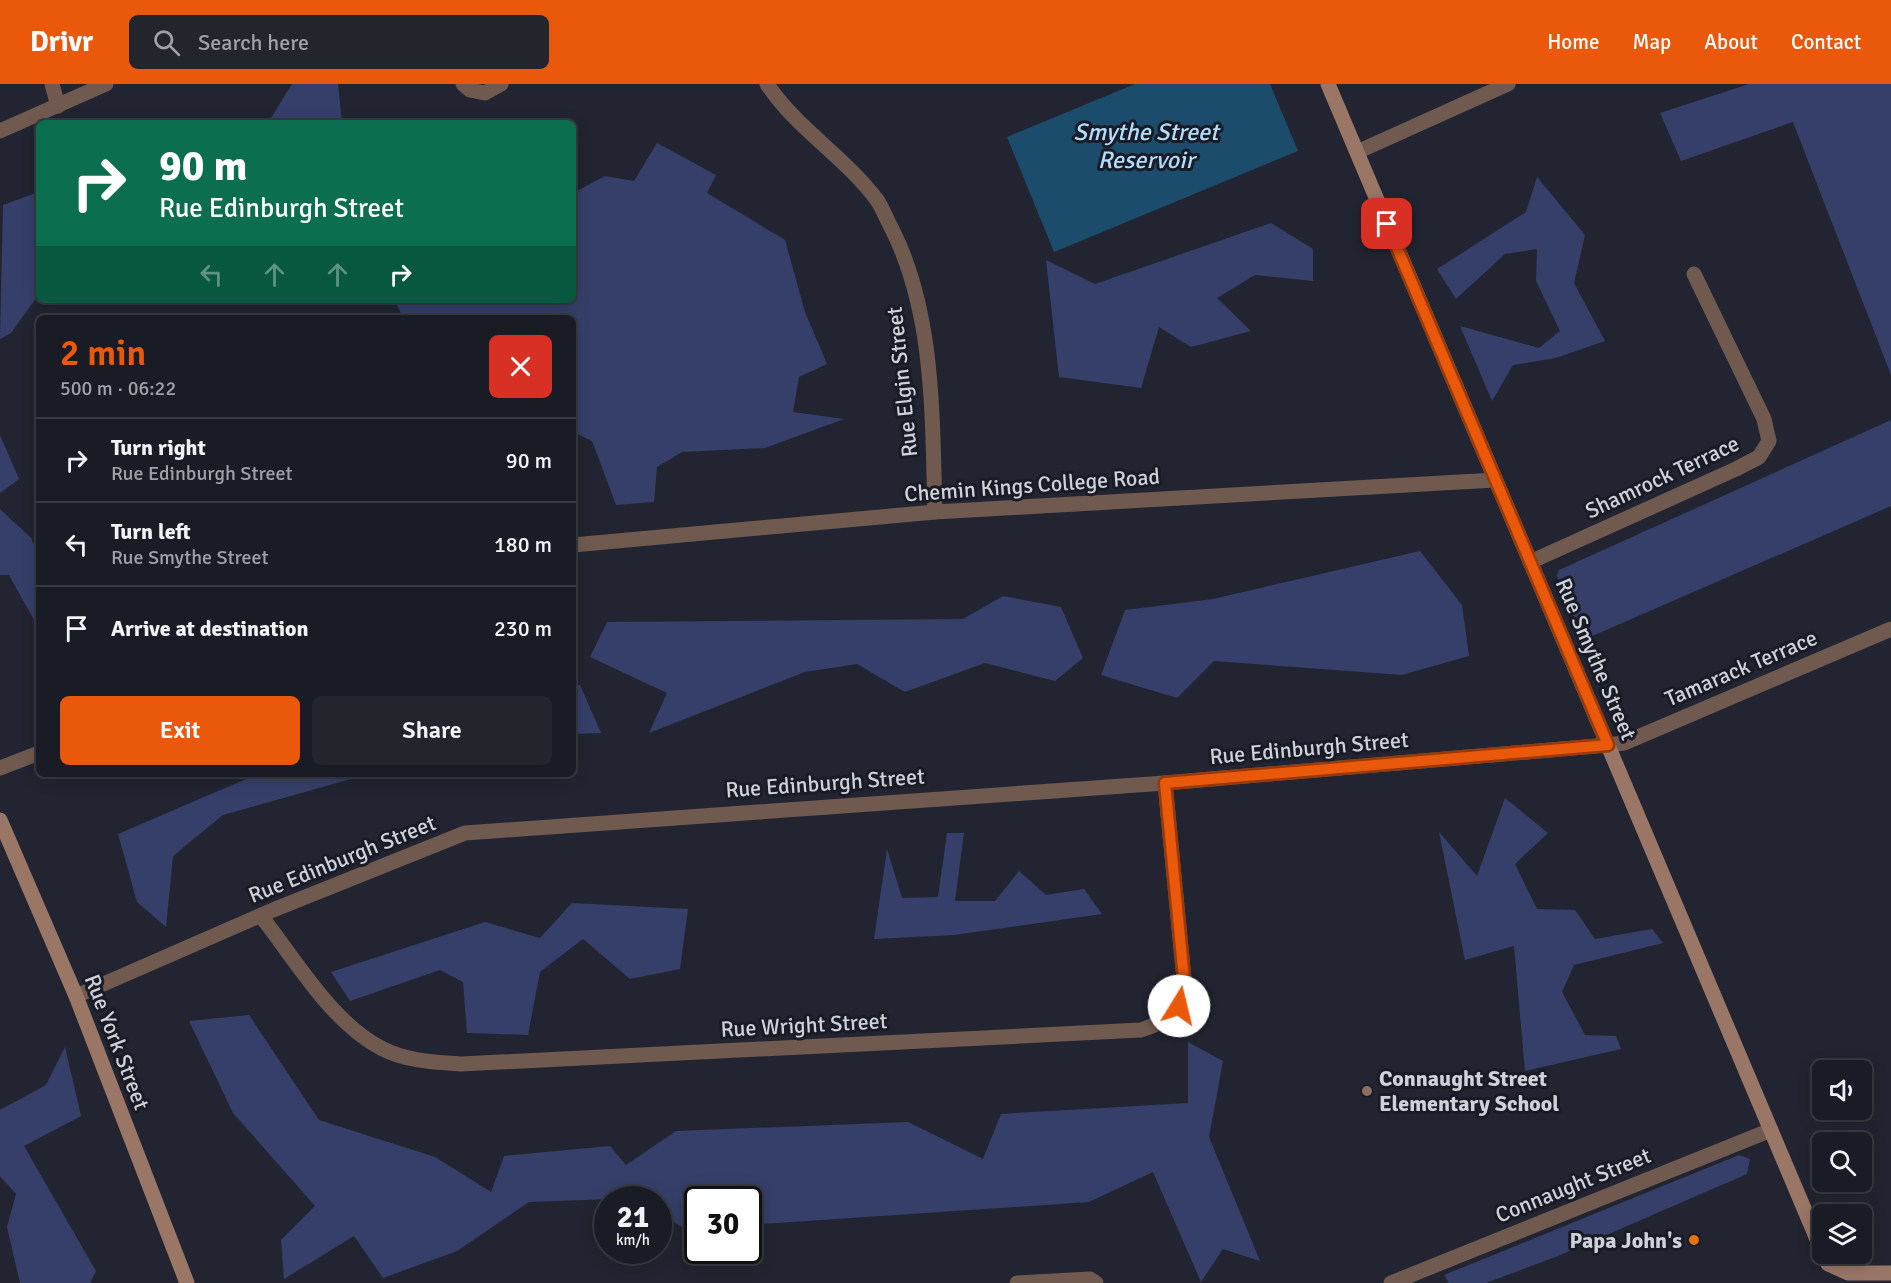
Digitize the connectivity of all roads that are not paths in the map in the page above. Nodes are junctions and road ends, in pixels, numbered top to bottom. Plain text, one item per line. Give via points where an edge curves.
1 (51, 84) edge
2 (106, 84) edge
3 (463, 84) edge
4 (501, 84) edge
5 (767, 84) edge
6 (1328, 84) edge
7 (1508, 84) edge
8 (58, 106) junction
9 (0, 130) edge
10 (1357, 152) junction
11 (1694, 274) dead end
12 (1496, 480) junction
13 (934, 512) junction
14 (576, 545) edge
15 (1530, 562) junction
16 (1891, 629) edge
17 (1608, 745) junction
18 (36, 754) edge
19 (0, 768) edge
20 (1165, 783) junction
21 (0, 820) edge
22 (261, 916) junction
23 (76, 996) junction
24 (1771, 1130) junction
25 (1812, 1226) edge
26 (1828, 1264) edge
27 (1836, 1264) edge
28 (1891, 1273) edge
29 (187, 1283) edge
30 (1017, 1283) edge
31 (1096, 1283) edge
32 (1391, 1283) edge
33 (1836, 1283) edge

1 - 8 street
2 - 8 street
3 - 4 street via 485,93
5 - 13 street, Rue Elgin Street via 778,101 878,201 900,246 915,291 926,346
6 - 10 main road, Rue Smythe Street
7 - 10 street
8 - 9 street
10 - 12 main road, Rue Smythe Street
11 - 15 street, Shamrock Terrace via 1764,419 1769,441 1759,457 1736,470
12 - 13 street, Chemin Kings College Road
12 - 15 main road, Rue Smythe Street
13 - 14 street, Chemin Kings College Road
15 - 17 main road, Rue Smythe Street
16 - 17 street, Tamarack Terrace via 1624,743
17 - 20 street, Rue Edinburgh Street
17 - 24 main road, Rue Smythe Street
18 - 19 street
20 - 22 street, Rue Edinburgh Street via 465,833
20 - 22 street, Rue Wright Street via 1184,979 1179,1006 1164,1022 1141,1030 461,1064 417,1061 382,1049 356,1033 335,1012
21 - 23 main road, Rue York Street
22 - 23 street, Rue Edinburgh Street
23 - 29 main road, Rue York Street
24 - 25 main road, Rue Smythe Street
24 - 32 street, Connaught Street
26 - 33 main road, Rue Smythe Street
27 - 28 main road via 1848,1273
30 - 31 street

